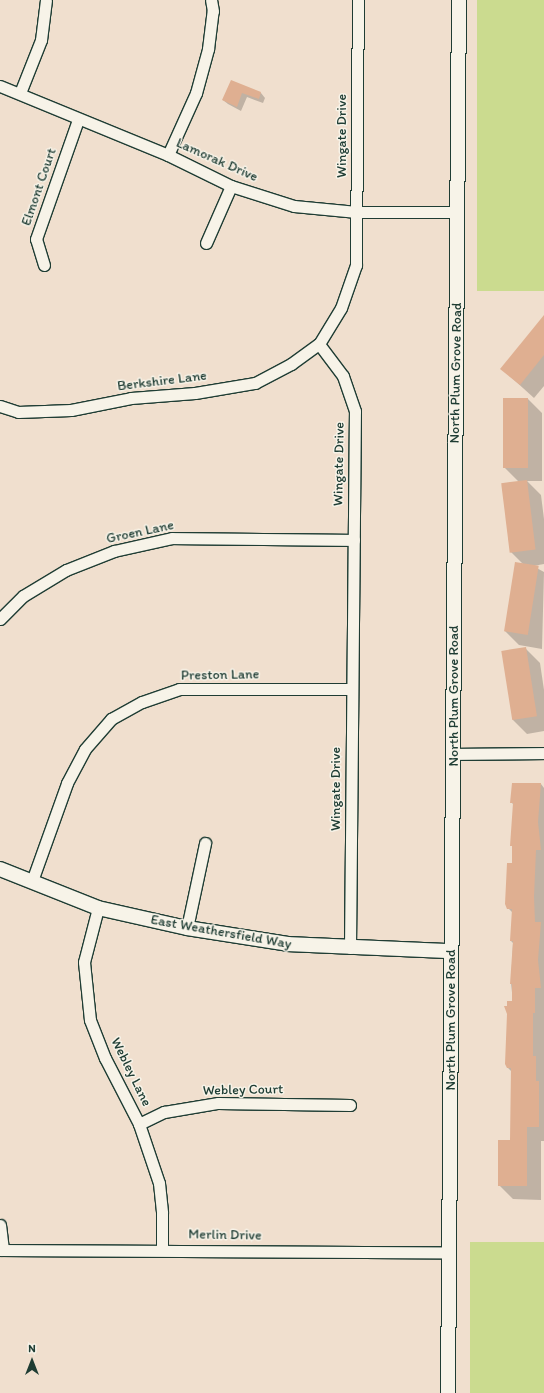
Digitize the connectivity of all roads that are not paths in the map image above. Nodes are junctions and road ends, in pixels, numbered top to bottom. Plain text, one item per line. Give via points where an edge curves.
1 (46, 0) edge
2 (211, 0) edge
3 (358, 0) edge
4 (460, 0) edge
5 (0, 86) edge
6 (20, 93) junction
7 (78, 120) junction
8 (168, 154) junction
9 (231, 186) junction
10 (357, 212) junction
11 (458, 212) junction
12 (206, 243) dead end
13 (44, 265) dead end
14 (319, 344) junction
15 (0, 406) edge
16 (354, 540) junction
17 (0, 619) edge
18 (351, 688) junction
19 (544, 753) edge
20 (453, 754) junction
21 (205, 843) dead end
22 (0, 869) edge
23 (32, 881) junction
24 (98, 908) junction
25 (187, 928) junction
26 (350, 948) junction
27 (451, 951) junction
28 (350, 1105) dead end
29 (139, 1124) junction
30 (0, 1225) edge
31 (162, 1249) junction
32 (1, 1250) edge
33 (449, 1252) junction
34 (448, 1393) edge

1 - 6 street via 42,40
2 - 8 street via 213,11 206,56 196,93
3 - 10 street, Wingate Drive
4 - 11 street, North Plum Grove Road
5 - 6 street, Lamorak Drive
6 - 7 street, Lamorak Drive
7 - 8 street, Lamorak Drive
7 - 13 street, Elmont Court via 36,239
8 - 9 street, Lamorak Drive
9 - 10 street, Lamorak Drive via 294,206
9 - 12 street
10 - 11 street, Lamorak Drive
10 - 14 street, Wingate Drive via 356,265 341,308
11 - 20 street, North Plum Grove Road
14 - 15 street, Berkshire Lane via 291,364 255,383 195,393 131,398 71,410 18,412
14 - 16 street, Wingate Drive via 343,376 355,411
16 - 17 street, Groen Lane via 172,538 114,551 66,570 23,596
16 - 18 street, Wingate Drive
18 - 23 street, Preston Lane via 180,689 142,702 111,719 85,749 67,782
18 - 26 street, Wingate Drive
19 - 20 street
20 - 27 street, North Plum Grove Road
21 - 25 street
22 - 23 street, East Weathersfield Way
23 - 24 street, East Weathersfield Way
24 - 25 street, East Weathersfield Way
24 - 29 street, Webley Lane via 84,962 90,1020 105,1058
25 - 26 street, East Weathersfield Way via 288,944
26 - 27 street, East Weathersfield Way
27 - 33 street, North Plum Grove Road
28 - 29 street, Webley Court via 218,1103 164,1112
29 - 31 street, Webley Lane via 158,1183 162,1213
30 - 32 street
31 - 32 street, Merlin Drive
31 - 33 street, Merlin Drive
33 - 34 street, North Plum Grove Road

